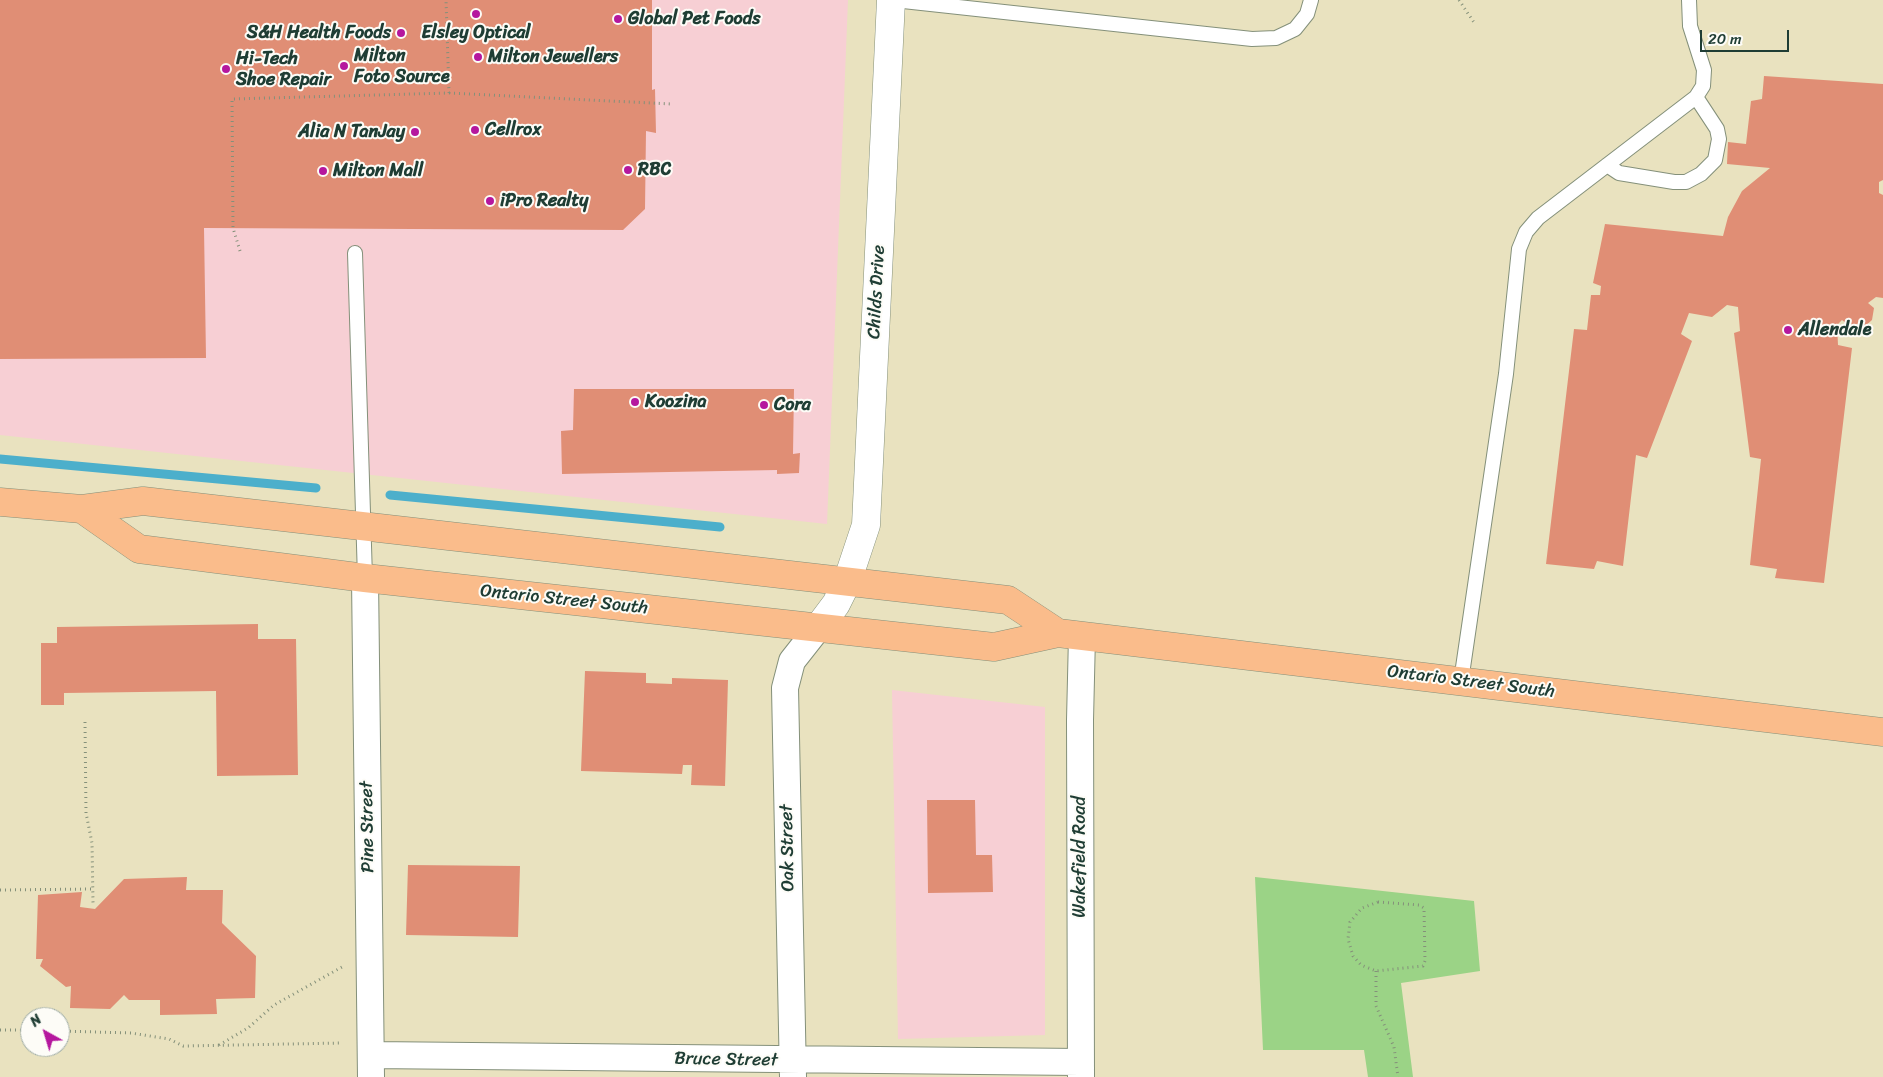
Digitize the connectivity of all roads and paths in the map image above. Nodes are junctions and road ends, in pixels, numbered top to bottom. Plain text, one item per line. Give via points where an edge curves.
1 (446, 0) edge
2 (892, 0) edge
3 (1311, 0) edge
4 (1459, 0) edge
5 (1689, 0) edge
6 (1475, 24) dead end
7 (449, 93) junction
8 (1696, 97) junction
9 (672, 104) dead end
10 (1607, 165) junction
11 (240, 251) dead end
12 (355, 253) dead end
13 (0, 502) edge
14 (82, 509) junction
15 (364, 526) junction
16 (365, 578) junction
17 (847, 582) junction
18 (818, 628) junction
19 (1070, 634) junction
20 (1461, 681) junction
21 (85, 722) dead end
22 (1883, 732) edge
23 (92, 889) junction
24 (0, 890) edge
25 (92, 903) dead end
26 (370, 957) junction
27 (1376, 971) junction
28 (0, 1030) edge
29 (20, 1030) edge
30 (70, 1031) edge
31 (218, 1045) junction
32 (371, 1058) edge
33 (793, 1069) edge
34 (1080, 1069) edge
35 (1398, 1077) edge

1 - 7 path
2 - 3 lane via 1252,39 1276,38 1294,29 1307,14
2 - 17 street, Childs Drive via 866,525
4 - 6 path
5 - 8 lane via 1690,26 1704,70 1703,86
7 - 9 path
7 - 11 path via 232,99 233,228
8 - 10 lane
8 - 10 lane via 1717,129 1719,139 1715,160 1701,174 1686,182 1674,182 1619,173
10 - 20 lane via 1538,218 1526,232 1519,249 1506,374
12 - 15 lane
13 - 14 main road, Ontario Street South
14 - 15 main road, Ontario Street South via 143,500
14 - 16 main road, Ontario Street South via 139,549
15 - 16 lane
15 - 17 main road, Ontario Street South
16 - 18 main road, Ontario Street South
16 - 26 street, Pine Street
17 - 18 street, Childs Drive
17 - 19 main road, Ontario Street South via 1008,600
18 - 19 main road, Ontario Street South via 994,647
18 - 33 street, Oak Street via 792,661 785,688
19 - 20 main road, Ontario Street South
19 - 34 street, Wakefield Road via 1080,720
20 - 22 main road, Ontario Street South
21 - 23 path via 86,813 92,843
23 - 24 path
23 - 25 path
26 - 31 path via 338,968
26 - 32 street, Pine Street
27 - 27 path via 1423,966 1426,961 1422,906 1378,902 1362,908 1354,917 1347,933 1350,951 1361,965
27 - 35 path via 1376,1006 1394,1047
28 - 29 path
30 - 31 path via 131,1033 168,1038 183,1046
31 - 32 path
32 - 33 street, Bruce Street
33 - 34 street, Bruce Street

